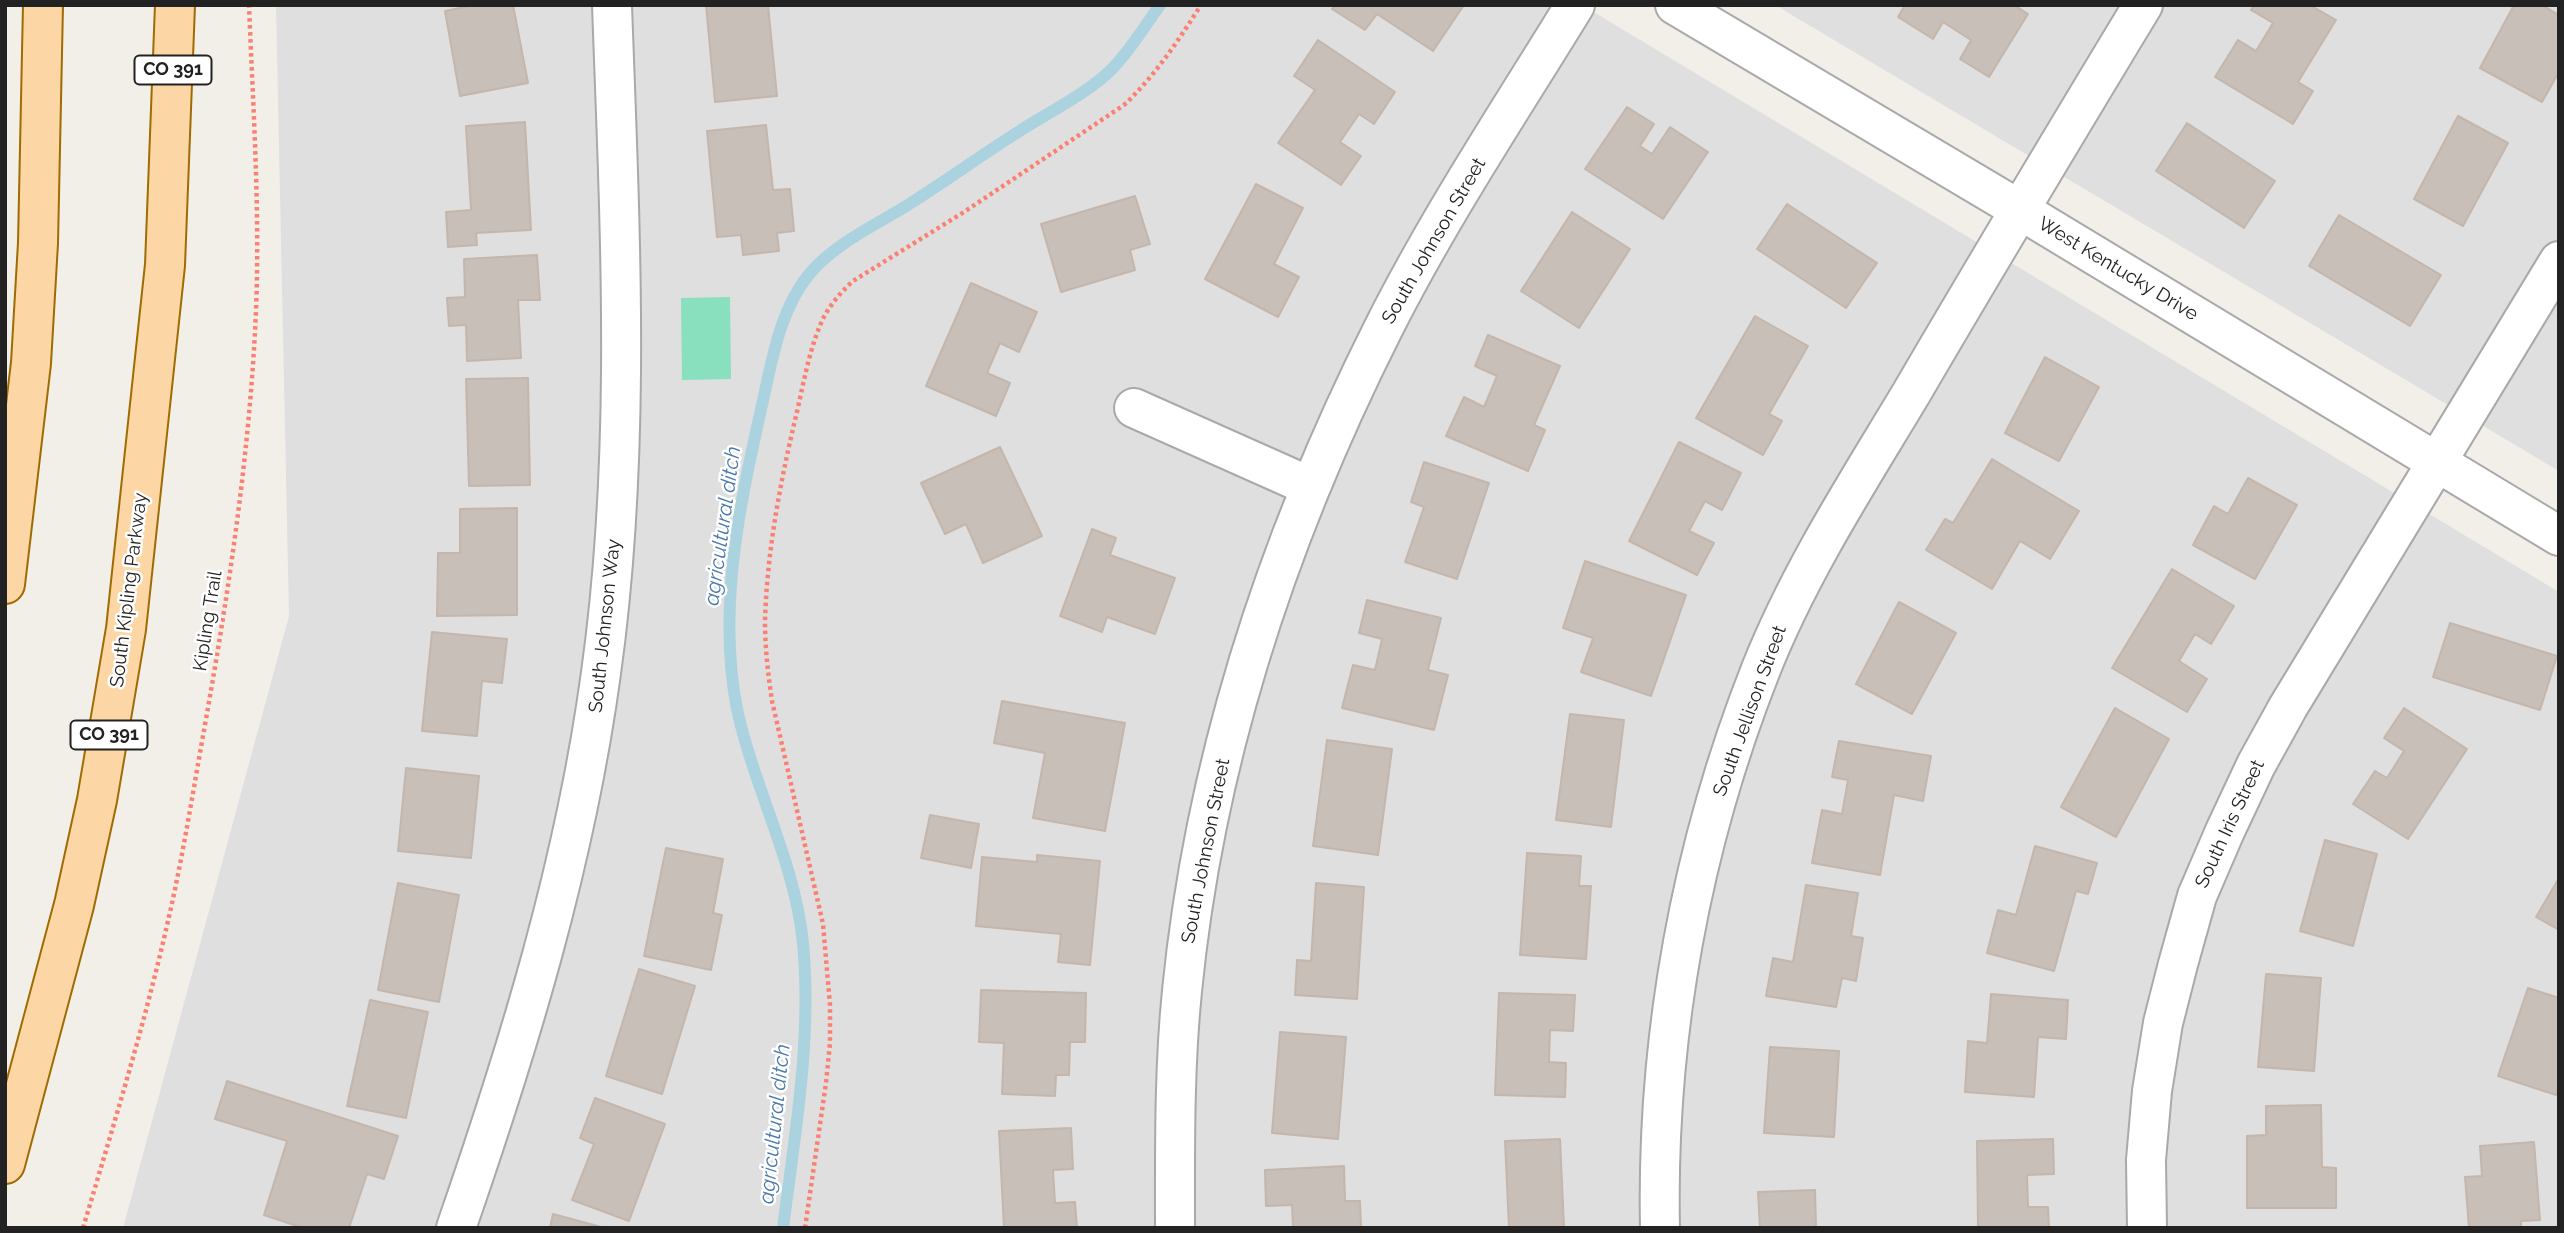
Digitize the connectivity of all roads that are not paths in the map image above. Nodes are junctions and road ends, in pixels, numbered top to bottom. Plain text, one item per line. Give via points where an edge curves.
1 (25, 5) edge
2 (43, 5) edge
3 (156, 5) edge
4 (175, 5) edge
5 (612, 5) edge
6 (1575, 5) edge
7 (1675, 5) edge
8 (2143, 5) edge
9 (42, 106) junction
10 (171, 134) junction
11 (2020, 210) junction
12 (2559, 261) edge
13 (1134, 408) dead end
14 (2437, 463) junction
15 (1309, 486) junction
16 (2559, 536) edge
17 (5, 584) edge
18 (5, 1164) edge
19 (456, 1228) edge
20 (1175, 1228) edge
21 (1660, 1228) edge
22 (2147, 1228) edge

1 - 9 main road
2 - 9 main road
3 - 10 main road
4 - 10 main road, South Kipling Parkway / CO 391
5 - 19 street, South Johnson Way via 623,346 618,503 601,671 575,821 551,922 504,1089
6 - 15 street, South Johnson Street via 1409,279
7 - 11 street, West Kentucky Drive
8 - 11 street, South Jellison Street
9 - 17 main road via 31,363
10 - 18 main road, South Kipling Parkway / CO 391 via 164,265 115,703 74,905
11 - 14 street, West Kentucky Drive
11 - 21 street, South Jellison Street via 1825,537 1762,667 1741,724 1703,844 1677,975 1663,1111
12 - 14 street, South Iris Street
13 - 15 street
14 - 16 street, West Kentucky Drive
14 - 22 street, South Iris Street via 2295,695 2197,896 2163,1023 2152,1091
15 - 20 street, South Johnson Street via 1242,684 1192,911 1180,1025

